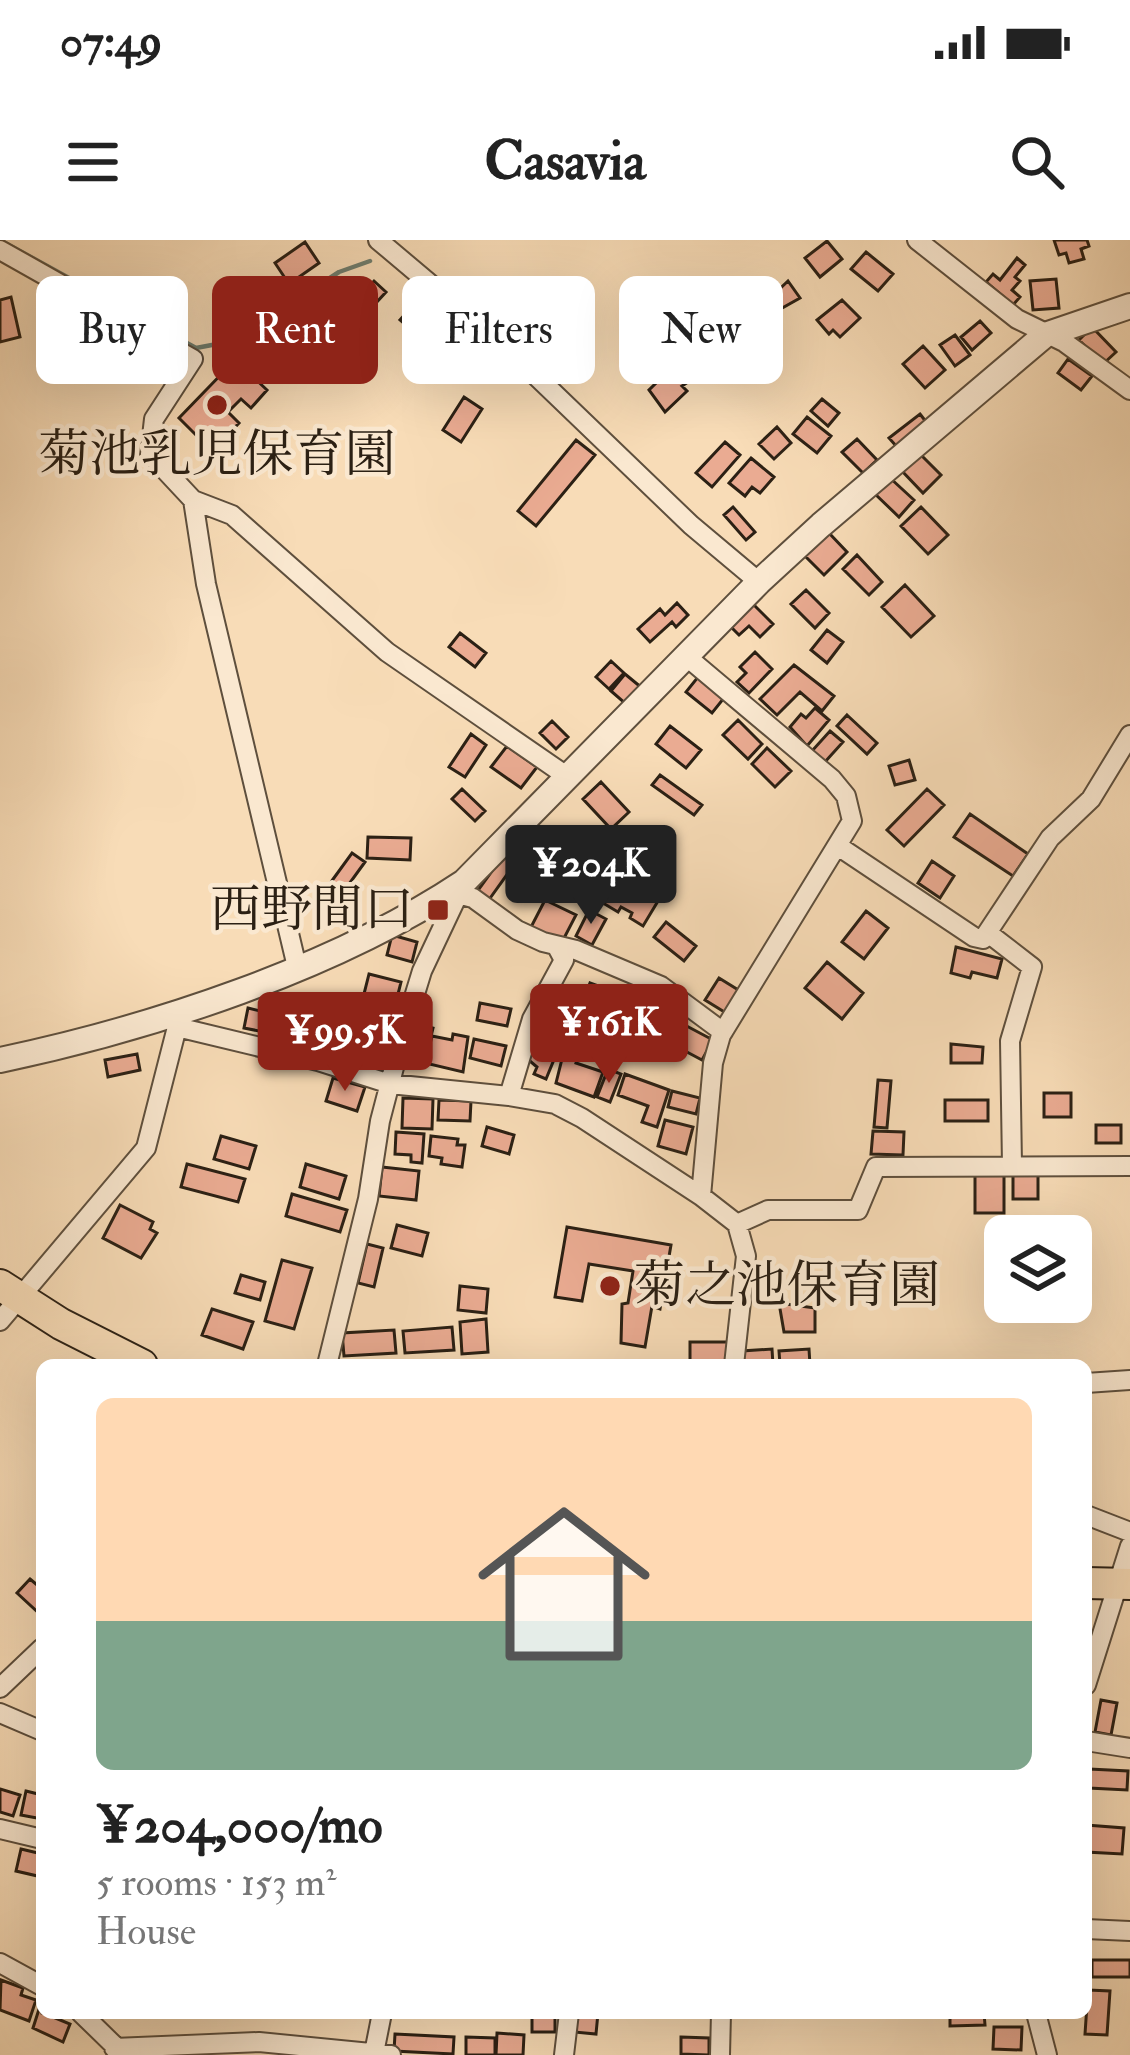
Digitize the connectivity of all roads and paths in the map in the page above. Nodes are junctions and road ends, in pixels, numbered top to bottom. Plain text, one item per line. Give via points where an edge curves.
1 (378, 240) edge
2 (917, 240) edge
3 (0, 250) edge
4 (1130, 306) edge
5 (1045, 335) junction
6 (1130, 391) edge
7 (193, 500) junction
8 (759, 581) junction
9 (687, 657) junction
10 (1130, 735) edge
11 (568, 777) junction
12 (838, 846) junction
13 (461, 888) junction
14 (988, 933) junction
15 (557, 947) junction
16 (297, 967) junction
17 (174, 1022) junction
18 (723, 1032) junction
19 (0, 1060) edge
20 (390, 1084) junction
21 (509, 1096) junction
22 (1012, 1166) junction
23 (1130, 1166) edge
24 (701, 1196) junction
25 (737, 1224) junction
26 (6, 1302) edge
27 (129, 1359) edge
28 (328, 1359) edge
29 (735, 1359) edge
30 (1130, 1380) edge
31 (1092, 1383) edge
32 (1092, 1517) edge
33 (1130, 1532) edge
34 (1130, 1546) edge
35 (1092, 1583) edge
36 (1124, 1584) edge
37 (36, 1654) edge
38 (1092, 1669) edge
39 (0, 1688) edge
40 (0, 1713) edge
41 (36, 1728) edge
42 (1092, 1742) edge
43 (1130, 1748) edge
44 (0, 1829) edge
45 (36, 1838) edge
46 (1092, 1929) edge
47 (1130, 1931) edge
48 (0, 1964) edge
49 (36, 1983) edge
50 (86, 2019) edge
51 (382, 2019) edge
52 (568, 2019) edge
53 (721, 2019) edge
54 (1038, 2019) edge
55 (116, 2053) edge
56 (382, 2054) edge
57 (564, 2055) edge
58 (720, 2055) edge
59 (1047, 2055) edge

1 - 8 street
2 - 5 street
3 - 7 street via 193,359 154,419 149,443
4 - 5 street
5 - 6 street
5 - 8 street
7 - 11 street via 232,515 387,652
7 - 16 street
8 - 9 street
9 - 11 street
9 - 12 street via 832,778 852,820
10 - 14 street
11 - 13 street
12 - 14 street via 974,937
12 - 18 street
13 - 15 street via 517,930
13 - 16 street
13 - 20 street via 422,970
14 - 22 street via 1032,967 1010,1041
15 - 18 street via 661,986
15 - 21 street via 564,960 532,1019
16 - 17 street
17 - 19 street
17 - 20 street
17 - 26 street via 146,1148
18 - 24 street
20 - 21 street
20 - 28 street
21 - 24 street via 555,1104
22 - 23 street
22 - 25 street via 876,1167 858,1210 767,1210
24 - 25 street
25 - 29 street via 746,1256
26 - 27 main road
30 - 31 street
32 - 33 street
34 - 36 street
35 - 36 main road
36 - 38 street
37 - 39 street
40 - 41 street
42 - 43 street
44 - 45 street
46 - 47 street
48 - 49 street
50 - 55 street
51 - 56 street
52 - 57 street
53 - 58 street
54 - 59 street
55 - 56 street via 259,2042

